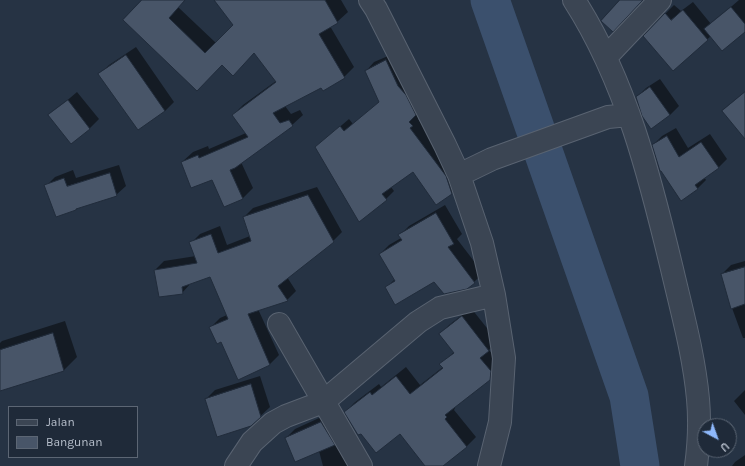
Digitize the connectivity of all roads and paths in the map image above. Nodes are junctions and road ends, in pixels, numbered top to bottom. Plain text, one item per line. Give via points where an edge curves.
1 (370, 0) edge
2 (574, 0) edge
3 (660, 0) edge
4 (606, 58) junction
5 (629, 115) junction
6 (458, 175) junction
7 (494, 295) junction
8 (279, 324) dead end
9 (323, 402) junction
10 (236, 466) edge
11 (361, 466) edge
12 (489, 466) edge
13 (696, 466) edge

1 - 6 street
2 - 4 street
3 - 4 street
4 - 5 street
5 - 6 street via 608,117 492,159
5 - 13 street via 657,207 693,360 698,401 699,443
6 - 7 street via 482,243
7 - 9 street via 440,308 418,322
7 - 12 street via 504,358 500,422
8 - 9 street
9 - 10 street via 273,423 252,442
9 - 11 street

